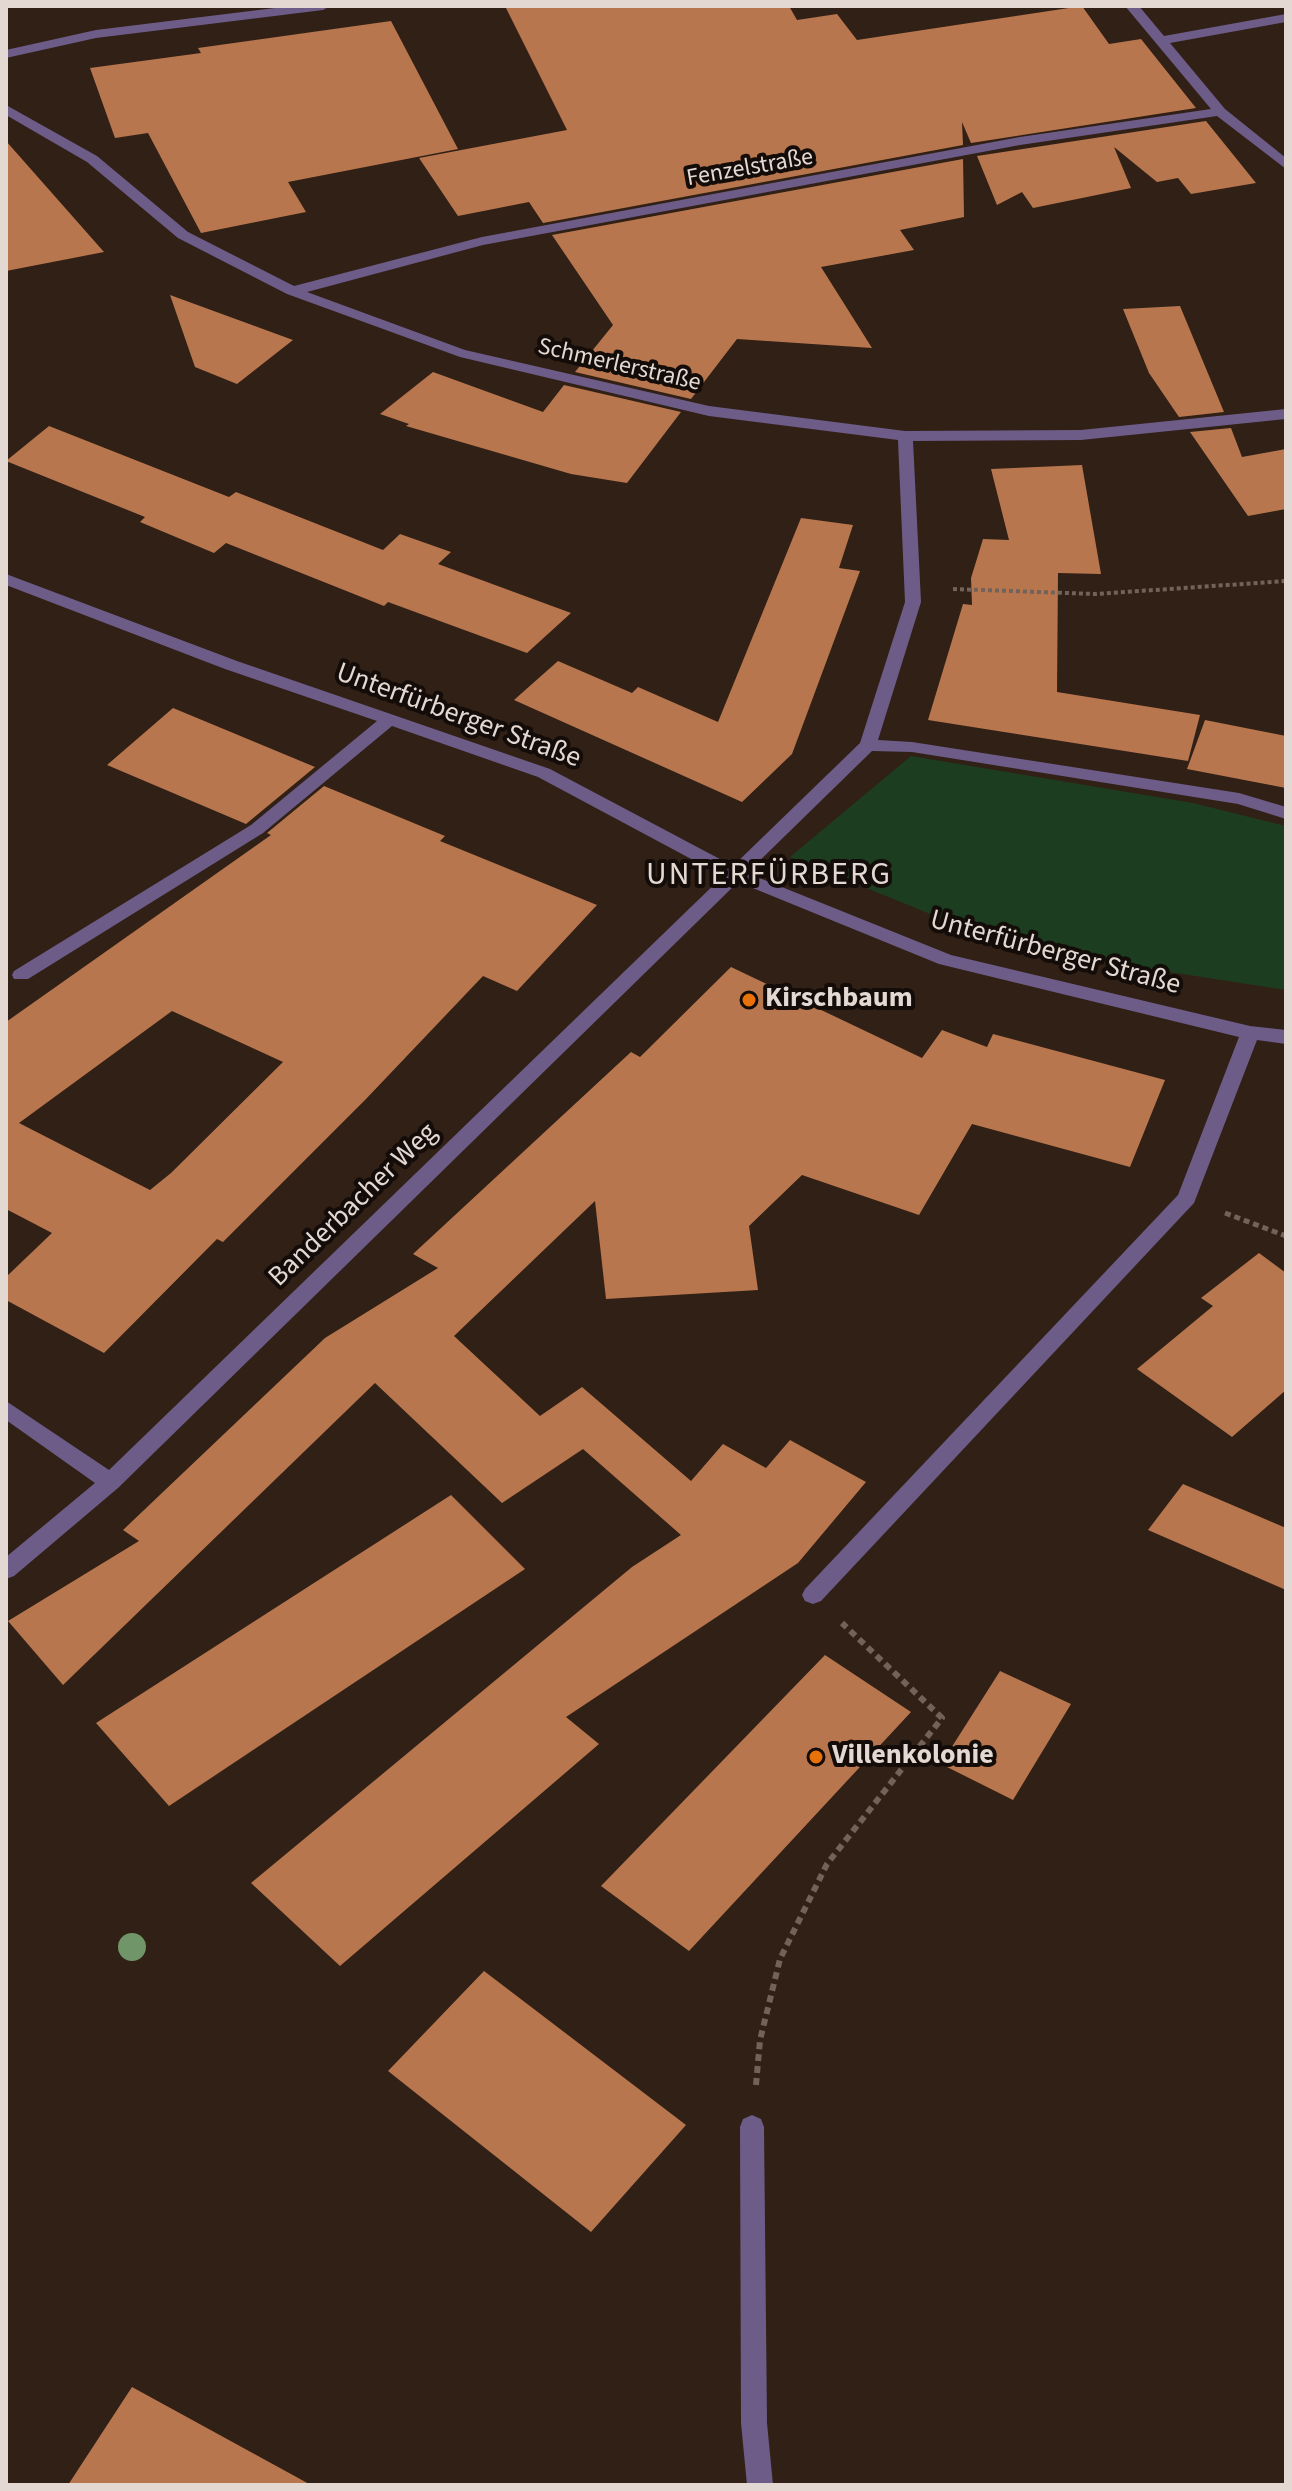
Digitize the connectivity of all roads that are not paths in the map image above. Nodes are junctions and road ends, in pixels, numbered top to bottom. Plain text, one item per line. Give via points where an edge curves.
1 (323, 6) edge
2 (1132, 6) edge
3 (1286, 18) edge
4 (1163, 40) junction
5 (6, 54) edge
6 (6, 109) edge
7 (1220, 112) junction
8 (1286, 165) edge
9 (292, 291) junction
10 (1286, 414) edge
11 (905, 436) junction
12 (6, 579) edge
13 (389, 720) junction
14 (868, 745) junction
15 (1286, 813) edge
16 (734, 874) junction
17 (21, 975) dead end
18 (1250, 1033) junction
19 (1286, 1037) edge
20 (6, 1409) edge
21 (110, 1482) junction
22 (6, 1570) edge
23 (813, 1595) road end
24 (752, 2127) road end
25 (760, 2485) edge

1 - 5 street via 96,34
2 - 4 street
3 - 4 street
4 - 7 street
6 - 9 street, Schmerlerstraße via 92,159 183,235
7 - 8 street
7 - 9 street, Fenzelstraße via 1020,141 482,241
9 - 11 street, Schmerlerstraße via 460,353 709,411
10 - 11 street, Schmerlerstraße via 1081,435
11 - 14 street via 913,602
12 - 13 street, Unterfürberger Straße
13 - 16 street, Unterfürberger Straße via 544,773
13 - 17 street via 257,829
14 - 15 street via 912,747 1239,799
14 - 16 street, Banderbacher Weg
16 - 18 street, Unterfürberger Straße via 946,960
16 - 21 street, Banderbacher Weg
18 - 19 street, Unterfürberger Straße
18 - 23 street via 1187,1198
20 - 21 street
21 - 22 street, Banderbacher Weg
24 - 25 street via 754,2423

